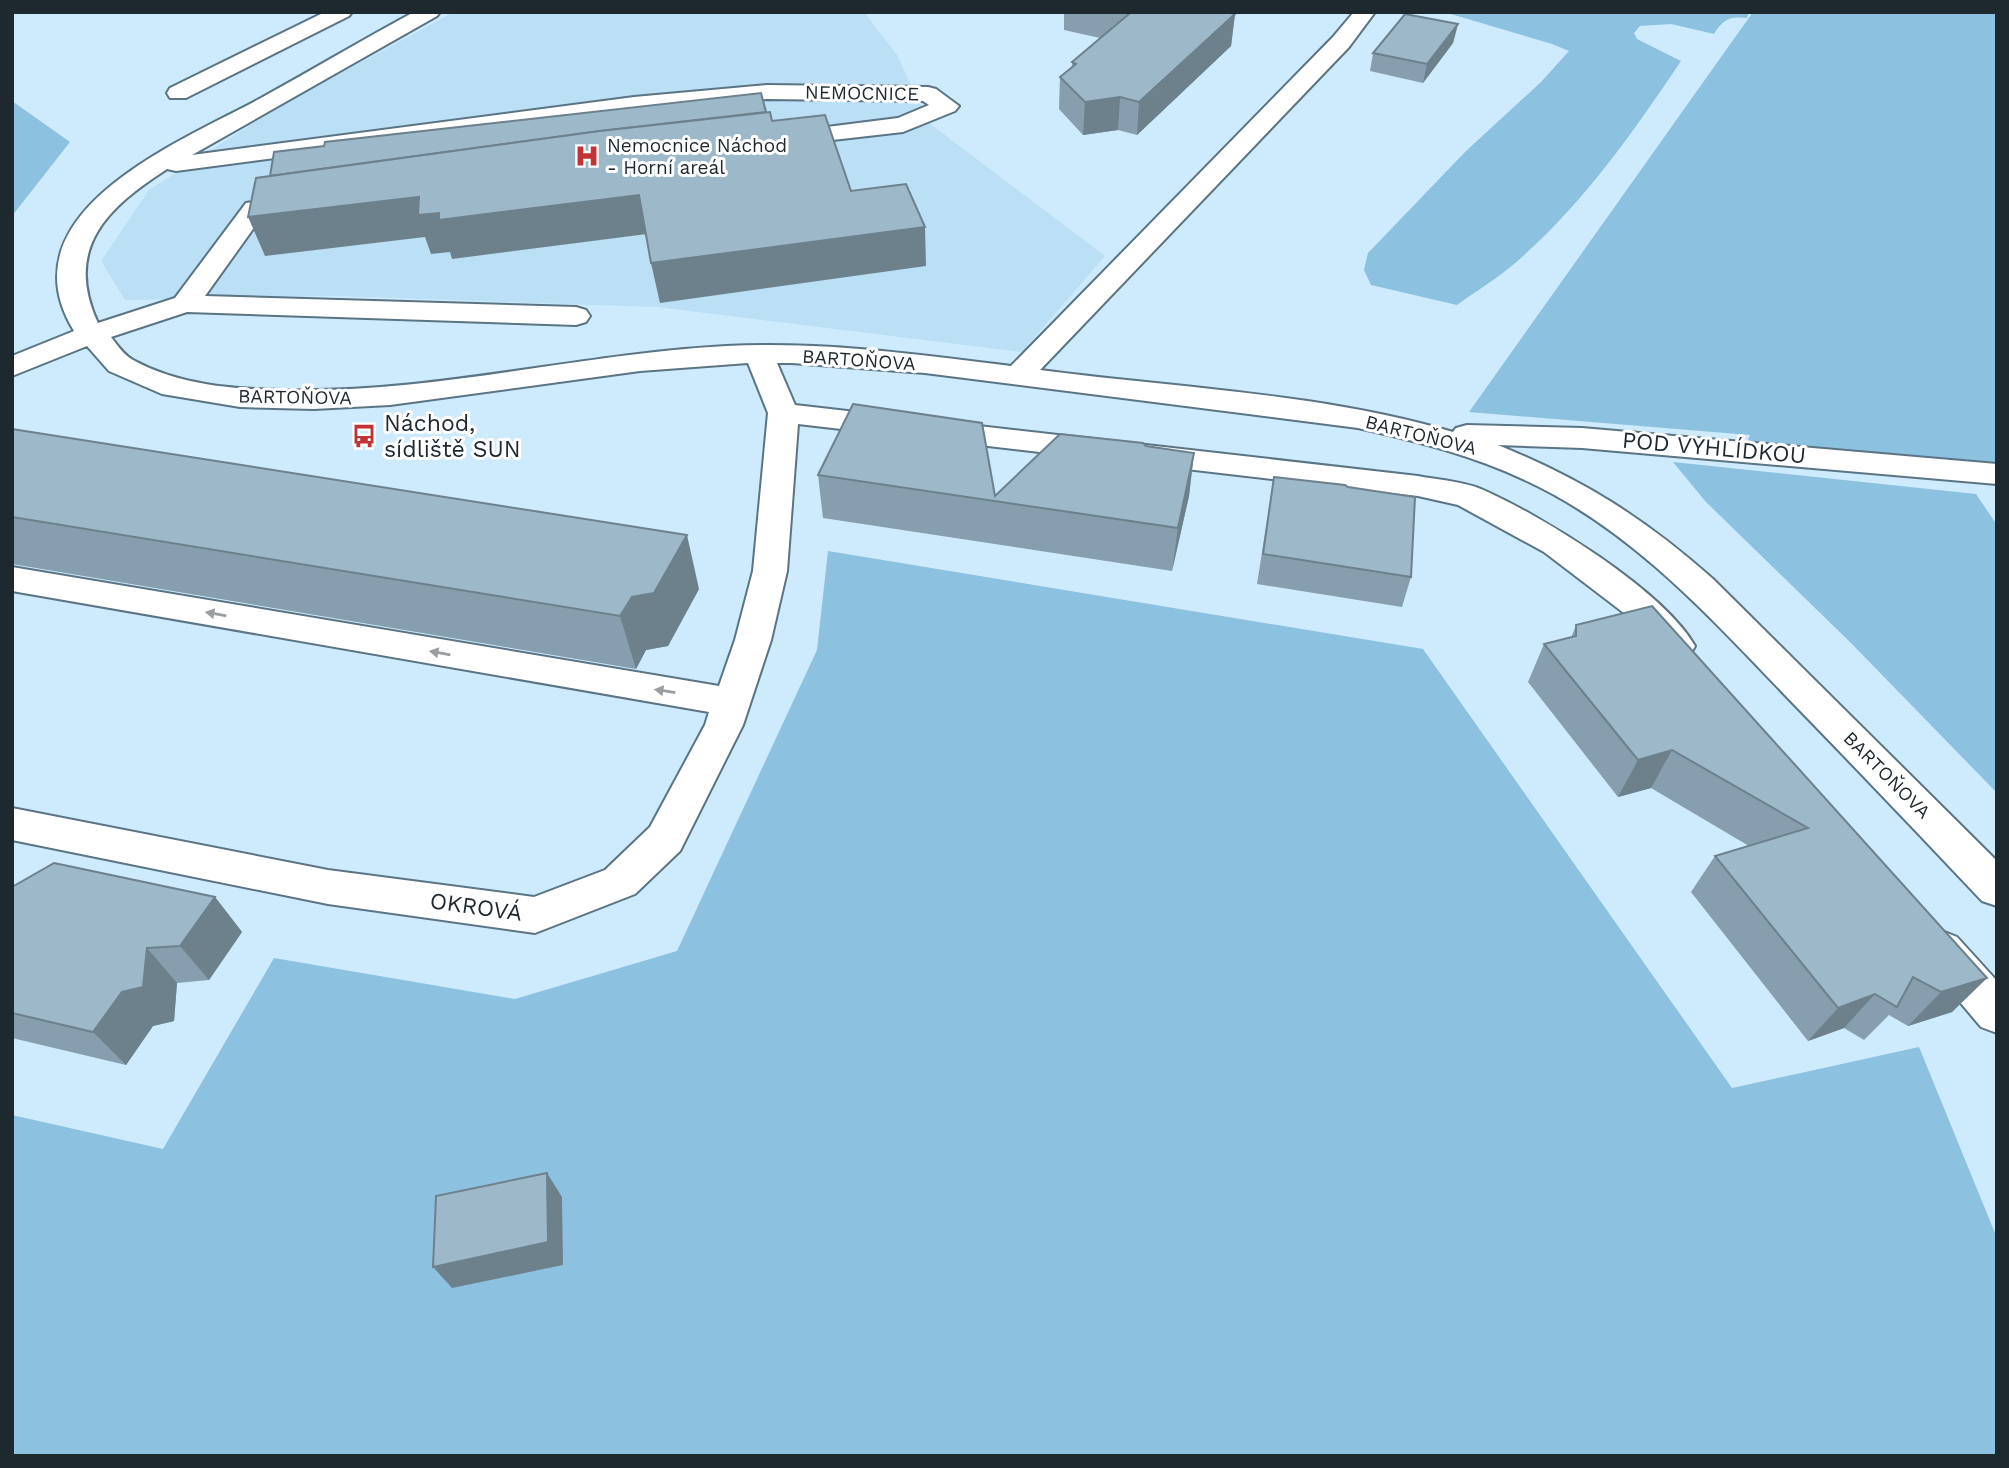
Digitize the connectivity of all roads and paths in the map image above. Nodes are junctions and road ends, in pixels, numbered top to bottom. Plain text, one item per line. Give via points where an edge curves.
1 (342, 12) edge
2 (430, 12) edge
3 (1365, 12) edge
4 (178, 93) dead end
5 (756, 142) edge
6 (157, 167) junction
7 (323, 199) edge
8 (185, 304) junction
9 (576, 316) dead end
10 (89, 335) junction
11 (759, 354) junction
12 (12, 367) edge
13 (1018, 376) junction
14 (783, 413) junction
15 (1430, 434) junction
16 (1997, 474) edge
17 (12, 579) edge
18 (1695, 667) edge
19 (732, 702) junction
20 (12, 824) edge
21 (1997, 889) edge
22 (1924, 929) edge
23 (1997, 1013) edge

1 - 4 street
2 - 6 street, BARTOŇOVA
3 - 13 street
5 - 6 street, NEMOCNICE via 903,125 947,106 928,94 767,92 634,104
6 - 10 street, BARTOŇOVA via 102,206 81,234 71,292
7 - 8 street via 255,208
8 - 9 street
8 - 10 street
10 - 11 street, BARTOŇOVA via 132,372 171,386 282,400 414,395 660,360
10 - 12 street
11 - 13 street, BARTOŇOVA
11 - 14 street, OKROVÁ
13 - 15 street, BARTOŇOVA via 1378,422
14 - 18 street via 1418,486 1468,496 1556,544 1650,614
14 - 19 street, OKROVÁ via 770,571
15 - 16 street, POD VYHLÍDKOU via 1596,439
15 - 21 street, BARTOŇOVA via 1569,489 1660,551 1713,597
19 -> 17 street
19 - 20 street, OKROVÁ via 665,839 620,882 535,915 328,887
22 - 23 street

